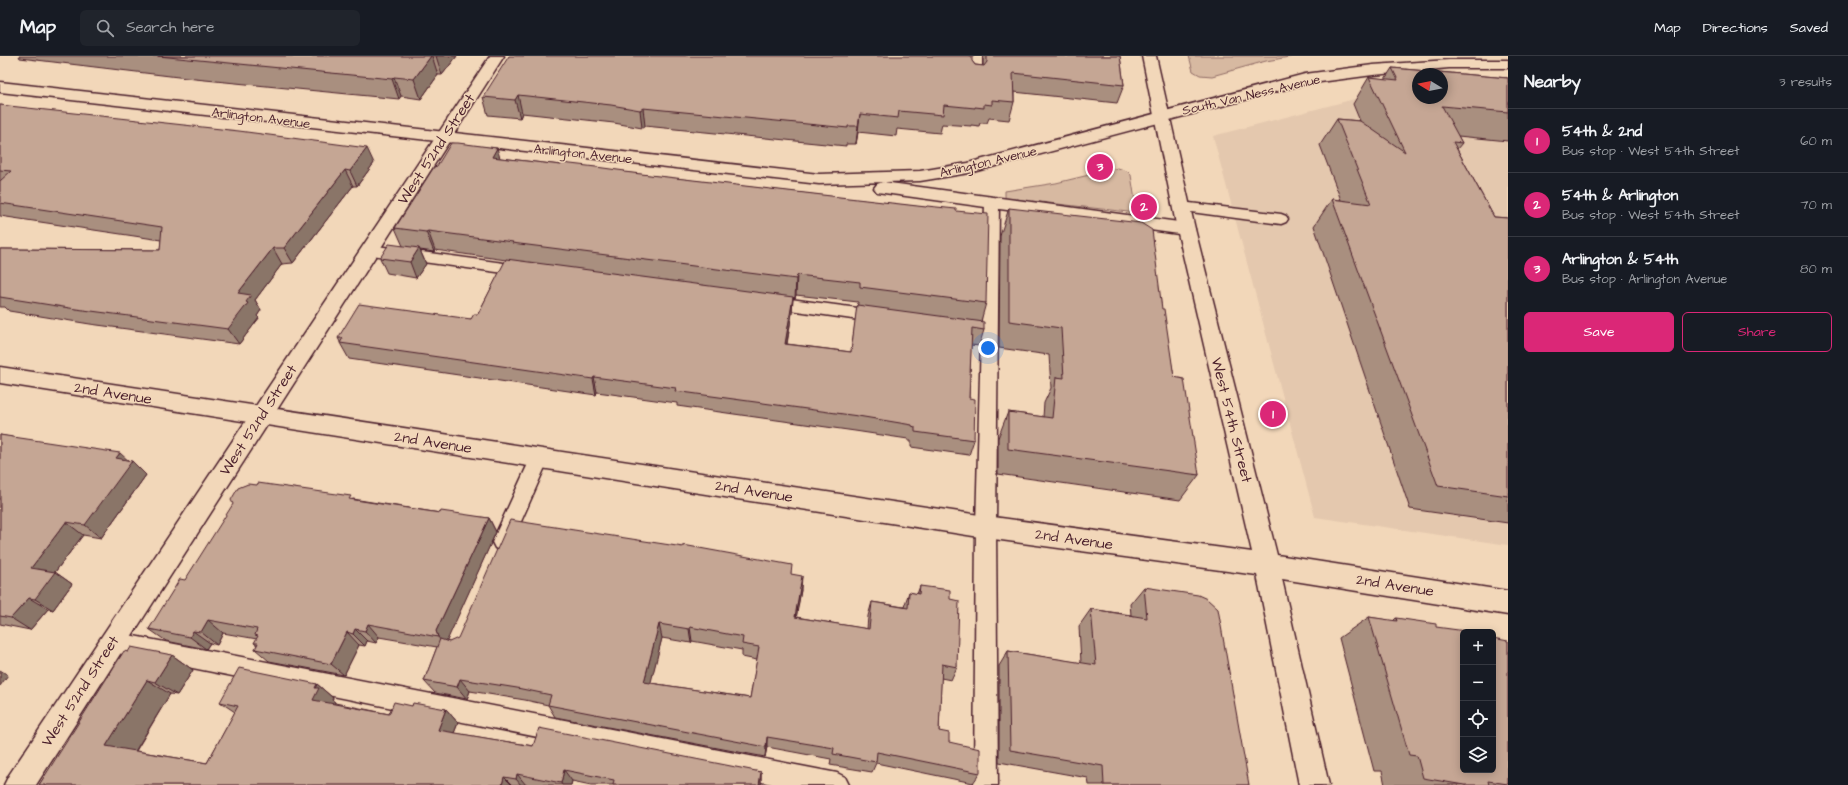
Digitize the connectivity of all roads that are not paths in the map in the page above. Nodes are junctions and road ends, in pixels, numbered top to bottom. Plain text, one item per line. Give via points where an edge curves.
1 (497, 56) edge
2 (976, 56) edge
3 (1149, 56) edge
4 (1474, 56) edge
5 (1508, 59) edge
6 (1508, 64) edge
7 (976, 79) edge
8 (0, 88) edge
9 (1161, 116) junction
10 (443, 138) junction
11 (818, 178) junction
12 (992, 203) junction
13 (1181, 207) junction
14 (1281, 219) dead end
15 (1186, 229) junction
16 (369, 250) junction
17 (542, 273) edge
18 (753, 300) edge
19 (894, 319) edge
20 (947, 326) edge
21 (989, 331) junction
22 (0, 375) edge
23 (261, 416) junction
24 (540, 458) junction
25 (986, 527) junction
26 (495, 558) edge
27 (1267, 565) junction
28 (1508, 603) edge
29 (113, 642) junction
30 (19, 785) edge
31 (837, 785) edge
32 (986, 785) edge
33 (1314, 785) edge

1 - 10 street, West 52nd Street
2 - 7 lane
3 - 9 street, West 54th Street
4 - 5 street
6 - 9 street, South Van Ness Avenue via 1449,64 1380,69 1306,79
8 - 10 street, Arlington Avenue
9 - 11 street, Arlington Avenue via 969,168 920,176
9 - 13 street, West 54th Street
10 - 11 street, Arlington Avenue
10 - 16 street, West 52nd Street
11 - 12 street
12 - 15 street
12 - 21 lane
13 - 14 lane
13 - 15 street, West 54th Street
15 - 27 street, West 54th Street
16 - 17 lane
16 - 23 street, West 52nd Street
18 - 19 lane
20 - 21 lane
21 - 25 lane
22 - 23 street, 2nd Avenue
23 - 24 street, 2nd Avenue
23 - 29 street, West 52nd Street
24 - 25 street, 2nd Avenue
24 - 26 lane
25 - 27 street, 2nd Avenue
25 - 32 lane
27 - 28 street, 2nd Avenue
27 - 33 street, West 54th Street
29 - 30 street, West 52nd Street
29 - 31 lane

